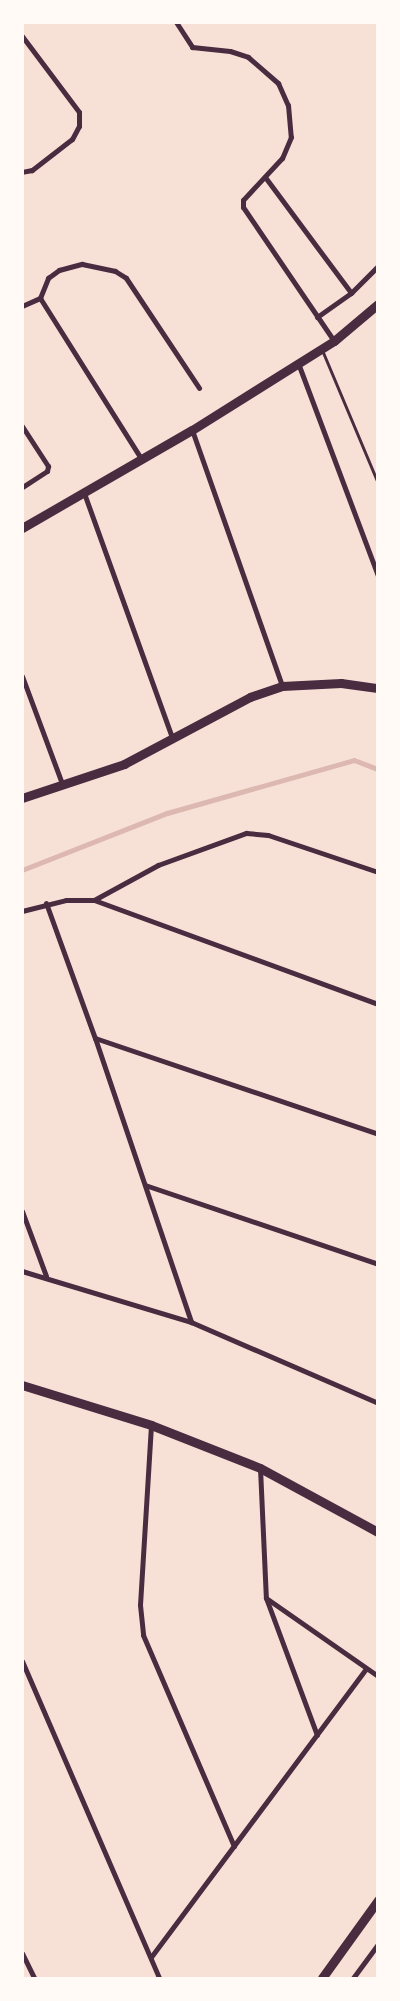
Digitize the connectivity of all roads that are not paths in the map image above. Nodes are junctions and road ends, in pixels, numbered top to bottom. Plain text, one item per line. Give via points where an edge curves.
1 (176, 22) edge
2 (22, 36) edge
3 (22, 172) edge
4 (265, 177) junction
5 (378, 266) edge
6 (351, 293) junction
7 (40, 298) junction
8 (378, 304) edge
9 (22, 306) edge
10 (317, 317) junction
11 (334, 341) junction
12 (321, 348) junction
13 (297, 363) junction
14 (199, 388) dead end
15 (22, 426) edge
16 (192, 430) junction
17 (142, 460) junction
18 (378, 483) edge
19 (22, 487) edge
20 (84, 493) junction
21 (24, 524) edge
22 (378, 576) edge
23 (22, 676) edge
24 (282, 686) junction
25 (378, 688) edge
26 (172, 738) junction
27 (64, 786) junction
28 (22, 798) edge
29 (378, 872) edge
30 (94, 900) junction
31 (46, 903) junction
32 (22, 911) edge
33 (378, 1004) edge
34 (95, 1038) junction
35 (378, 1134) edge
36 (145, 1185) junction
37 (22, 1211) edge
38 (378, 1264) edge
39 (22, 1270) edge
40 (46, 1276) junction
41 (191, 1322) junction
42 (22, 1385) edge
43 (378, 1403) edge
44 (151, 1425) junction
45 (260, 1468) junction
46 (378, 1532) edge
47 (266, 1598) junction
48 (22, 1662) edge
49 (366, 1669) junction
50 (378, 1676) edge
51 (318, 1735) junction
52 (234, 1846) junction
53 (378, 1900) edge
54 (378, 1944) edge
55 (22, 1953) edge
56 (151, 1957) junction
57 (34, 1978) edge
58 (159, 1978) edge
59 (322, 1978) edge
60 (353, 1978) edge

1 - 4 street via 192,47 230,51 248,58 278,83 288,105 291,137 282,158
2 - 3 street via 79,112 79,126 72,139 32,170
4 - 6 street
4 - 10 street via 243,200 243,207
5 - 6 street
6 - 10 street
7 - 9 street
7 - 14 street via 48,278 65,268 82,264 115,271 126,278
7 - 17 street
8 - 11 street
10 - 11 street
11 - 12 street
12 - 13 street
12 - 18 lane
13 - 16 street
13 - 22 street
15 - 19 street via 48,466 47,471
16 - 17 street
16 - 24 street
17 - 20 street
20 - 21 street
20 - 26 street
23 - 27 street
24 - 25 street via 341,683
24 - 26 street via 250,697
26 - 27 street via 124,764
27 - 28 street
29 - 30 street via 268,835 246,833 158,865
30 - 31 street
30 - 33 street
31 - 32 street
31 - 34 street
34 - 35 street
34 - 36 street
36 - 38 street
36 - 41 street
37 - 40 street
39 - 40 street
40 - 41 street
41 - 43 street
42 - 44 street
44 - 45 street
44 - 52 street via 140,1605 143,1635
45 - 46 street
45 - 47 street
47 - 49 street
47 - 51 street
48 - 56 street
49 - 50 street
49 - 51 street
51 - 52 street
52 - 56 street
53 - 59 street
54 - 60 street
55 - 57 street
56 - 58 street

